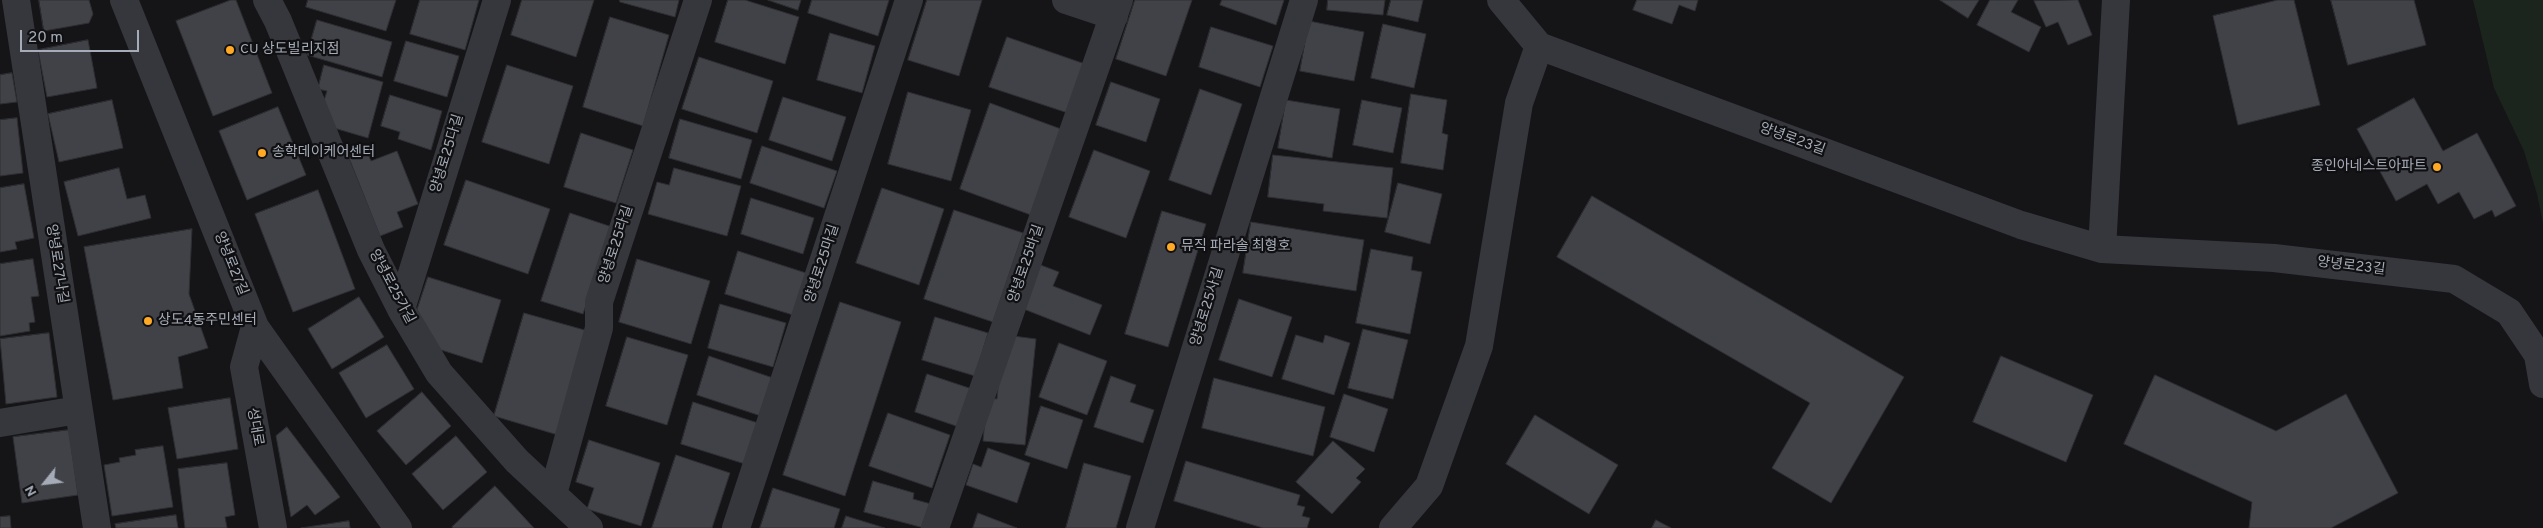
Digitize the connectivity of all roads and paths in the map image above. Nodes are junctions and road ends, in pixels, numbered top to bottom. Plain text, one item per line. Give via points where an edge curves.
1 (16, 0) edge
2 (124, 0) edge
3 (497, 0) edge
4 (698, 0) edge
5 (910, 0) edge
6 (1066, 0) edge
7 (1304, 0) edge
8 (1501, 0) edge
9 (2116, 0) edge
10 (277, 7) edge
11 (1116, 8) edge
12 (1539, 46) junction
13 (2102, 249) junction
14 (402, 309) junction
15 (255, 327) junction
16 (2543, 384) edge
17 (78, 410) junction
18 (0, 423) edge
19 (553, 494) junction
20 (97, 528) edge
21 (273, 528) edge
22 (398, 528) edge
23 (588, 528) edge
24 (736, 528) edge
25 (935, 528) edge
26 (1140, 528) edge
27 (1393, 528) edge

1 - 17 street, 양녕로27나길
2 - 15 street, 양녕로27길
3 - 14 street, 양녕로25다길
4 - 19 street, 양녕로25라길 via 599,302 599,328
5 - 24 street, 양녕로25마길
6 - 11 street
7 - 26 street, 양녕로25사길
8 - 12 street
9 - 13 street
10 - 14 street, 양녕로25가길 via 371,250
11 - 25 street, 양녕로25바길
12 - 13 street, 양녕로23길 via 2020,225
12 - 27 street via 1519,103 1479,346 1429,486
13 - 16 street, 양녕로23길 via 2274,258 2454,279 2509,312 2538,355
14 - 19 street, 양녕로25가길 via 439,373 517,461
15 - 21 street, 성대로 via 244,367
15 - 22 street, 양녕로27길
17 - 18 street
17 - 20 street, 양녕로27나길
19 - 23 street, 양녕로25가길

